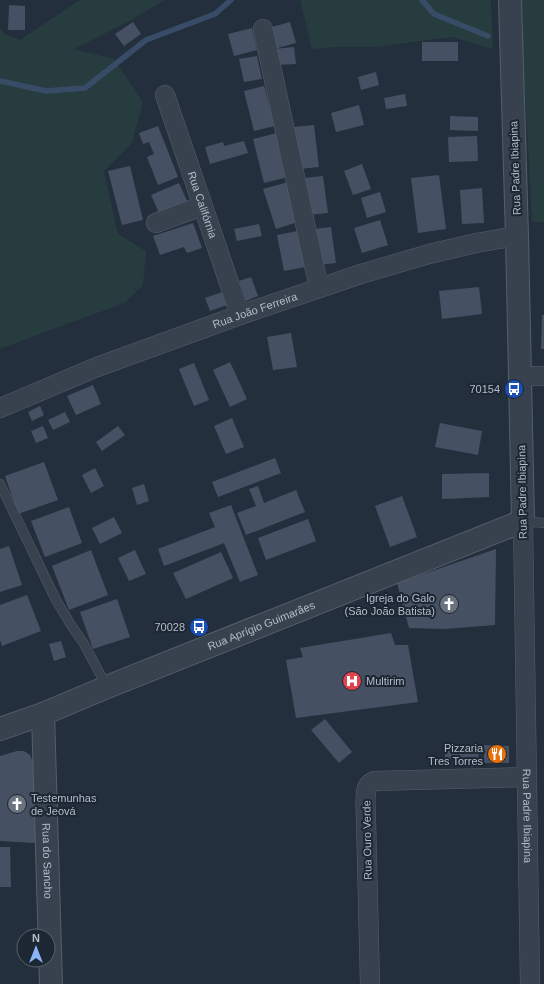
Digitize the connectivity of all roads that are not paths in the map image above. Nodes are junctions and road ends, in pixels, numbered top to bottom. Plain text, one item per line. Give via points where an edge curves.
1 (510, 0) edge
2 (263, 29) dead end
3 (165, 95) dead end
4 (202, 206) junction
5 (156, 223) dead end
6 (517, 236) junction
7 (319, 288) junction
8 (240, 315) junction
9 (520, 376) junction
10 (544, 376) edge
11 (0, 408) edge
12 (0, 484) edge
13 (523, 521) junction
14 (544, 523) edge
15 (107, 687) junction
16 (43, 714) junction
17 (0, 729) edge
18 (527, 777) junction
19 (537, 927) edge
20 (52, 984) edge
21 (370, 984) edge
22 (530, 984) edge

1 - 6 street, Rua Padre Ibiapina
2 - 7 street
3 - 4 street, Rua Califórnia
4 - 5 street
4 - 8 street, Rua Califórnia
6 - 7 street, Rua João Ferreira via 429,254
6 - 9 street, Rua Padre Ibiapina
7 - 8 street, Rua João Ferreira
8 - 11 street, Rua João Ferreira via 97,367
9 - 10 street
9 - 13 street, Rua Padre Ibiapina
12 - 15 lane via 56,600
13 - 14 lane
13 - 15 street, Rua Aprígio Guimarães
13 - 18 street, Rua Padre Ibiapina
15 - 16 street, Rua Aprígio Guimarães
16 - 17 street, Rua Aprígio Guimarães
16 - 20 street, Rua do Sancho
18 - 19 street, Rua Padre Ibiapina
18 - 21 street, Rua Ouro Verde via 370,783 366,793 366,820
19 - 22 street, Rua Padre Ibiapina

